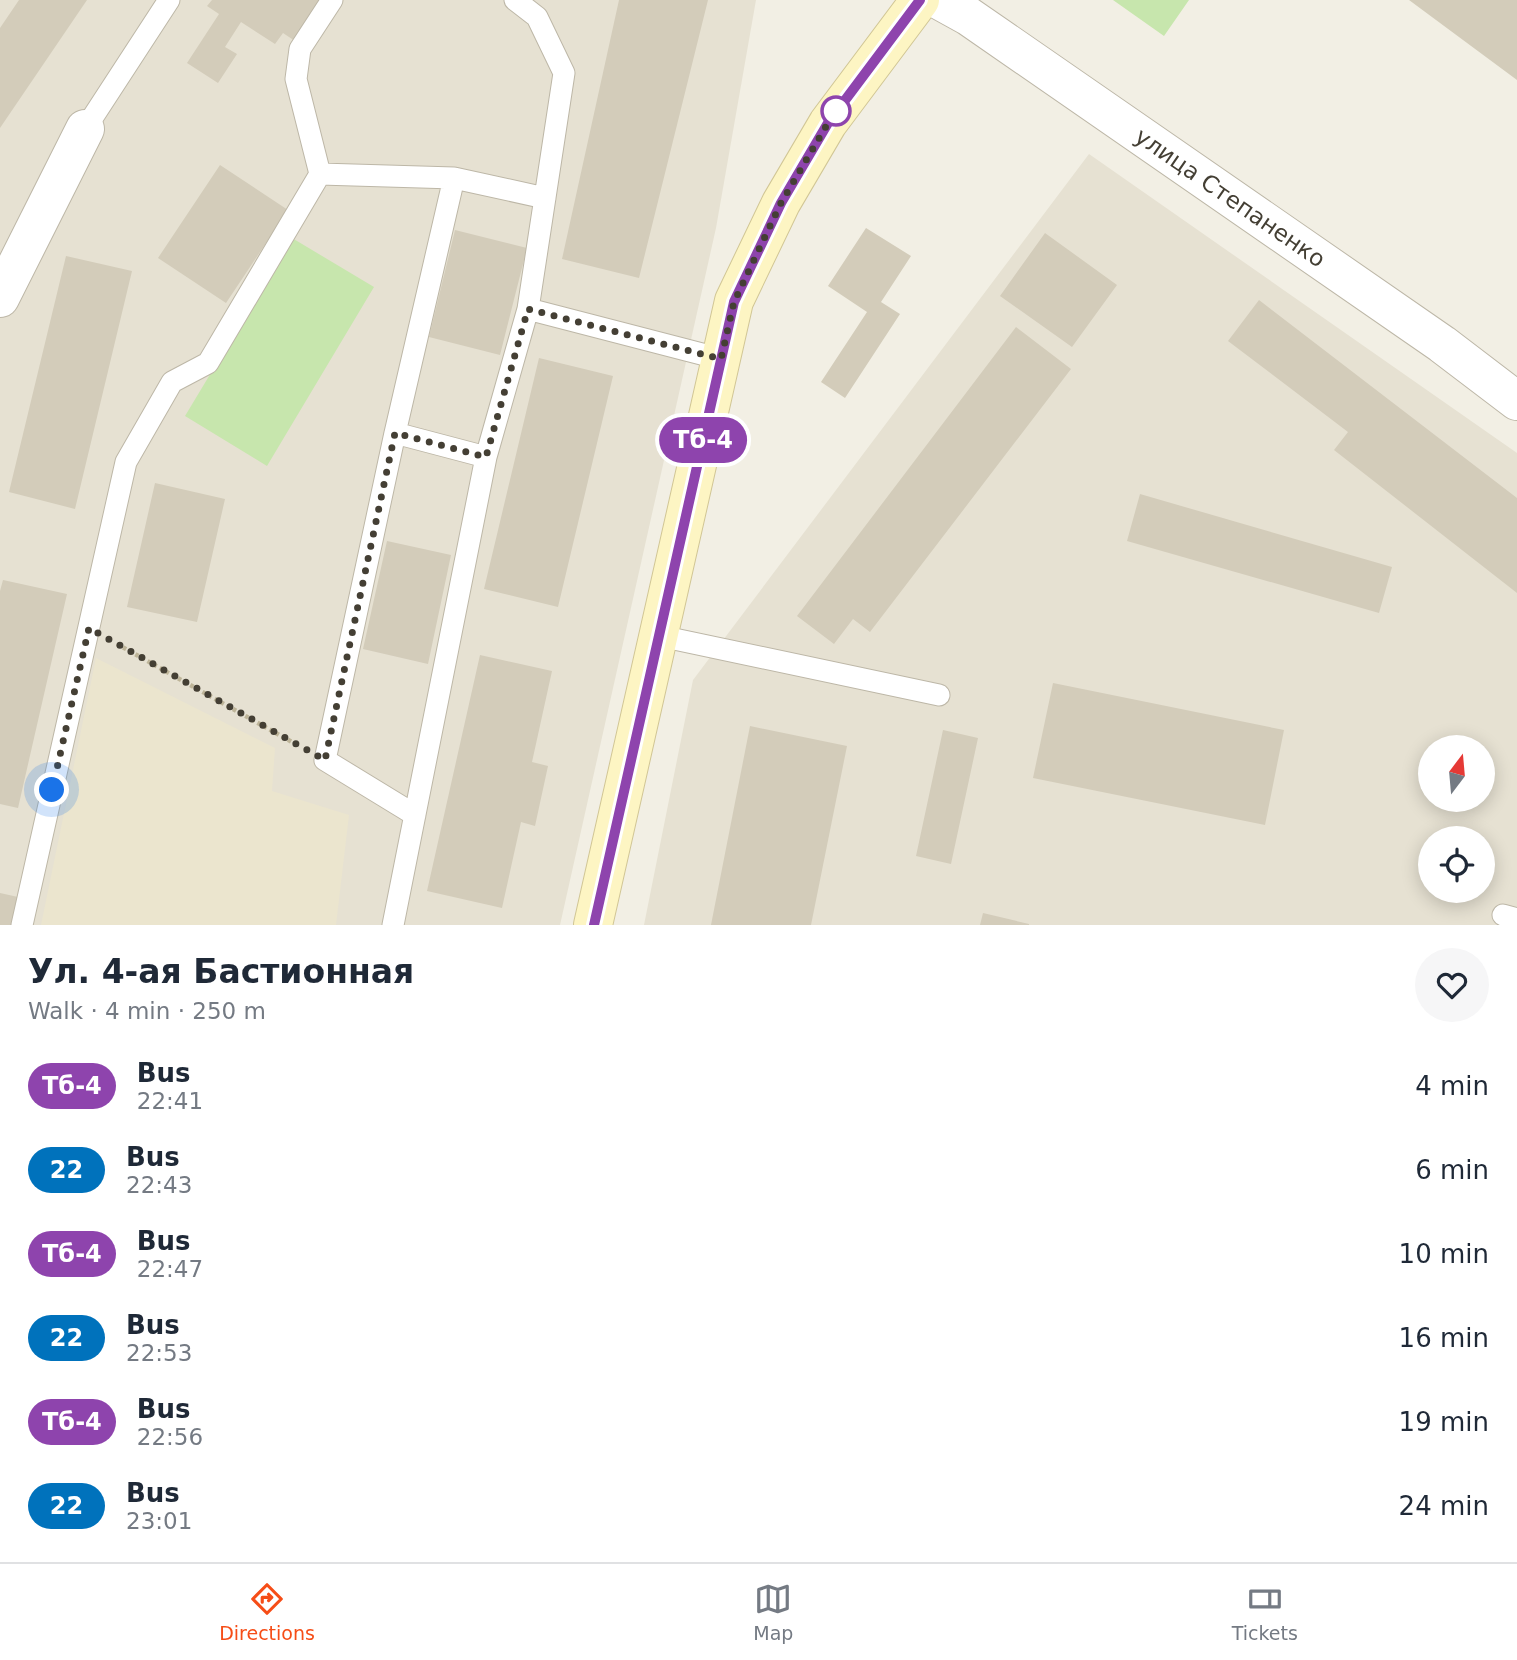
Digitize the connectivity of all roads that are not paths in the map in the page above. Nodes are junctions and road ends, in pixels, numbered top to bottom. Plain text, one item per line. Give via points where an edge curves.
1 (169, 0) edge
2 (332, 0) edge
3 (515, 0) edge
4 (920, 0) edge
5 (939, 0) edge
6 (85, 129) joint
7 (320, 174) junction
8 (454, 178) junction
9 (545, 198) junction
10 (0, 298) edge
11 (528, 309) junction
12 (721, 359) junction
13 (1517, 401) edge
14 (395, 433) junction
15 (486, 457) junction
16 (660, 636) junction
17 (939, 695) dead end
18 (415, 815) junction
19 (22, 925) edge
20 (393, 925) edge
21 (593, 925) edge

1 - 6 lane
2 - 7 lane via 300,49 296,79
3 - 9 lane via 537,17 564,73
4 - 12 main road via 828,123 781,203 734,302
5 - 13 street, улица Степаненко via 1430,336
6 - 10 street
7 - 8 lane
7 - 19 lane via 208,363 172,382 126,462
8 - 9 lane
8 - 14 lane
9 - 11 lane
11 - 12 lane
11 - 15 lane
12 - 16 main road
14 - 15 lane
14 - 18 lane via 325,760
15 - 18 lane
16 - 17 lane
16 - 21 main road
18 - 20 lane

